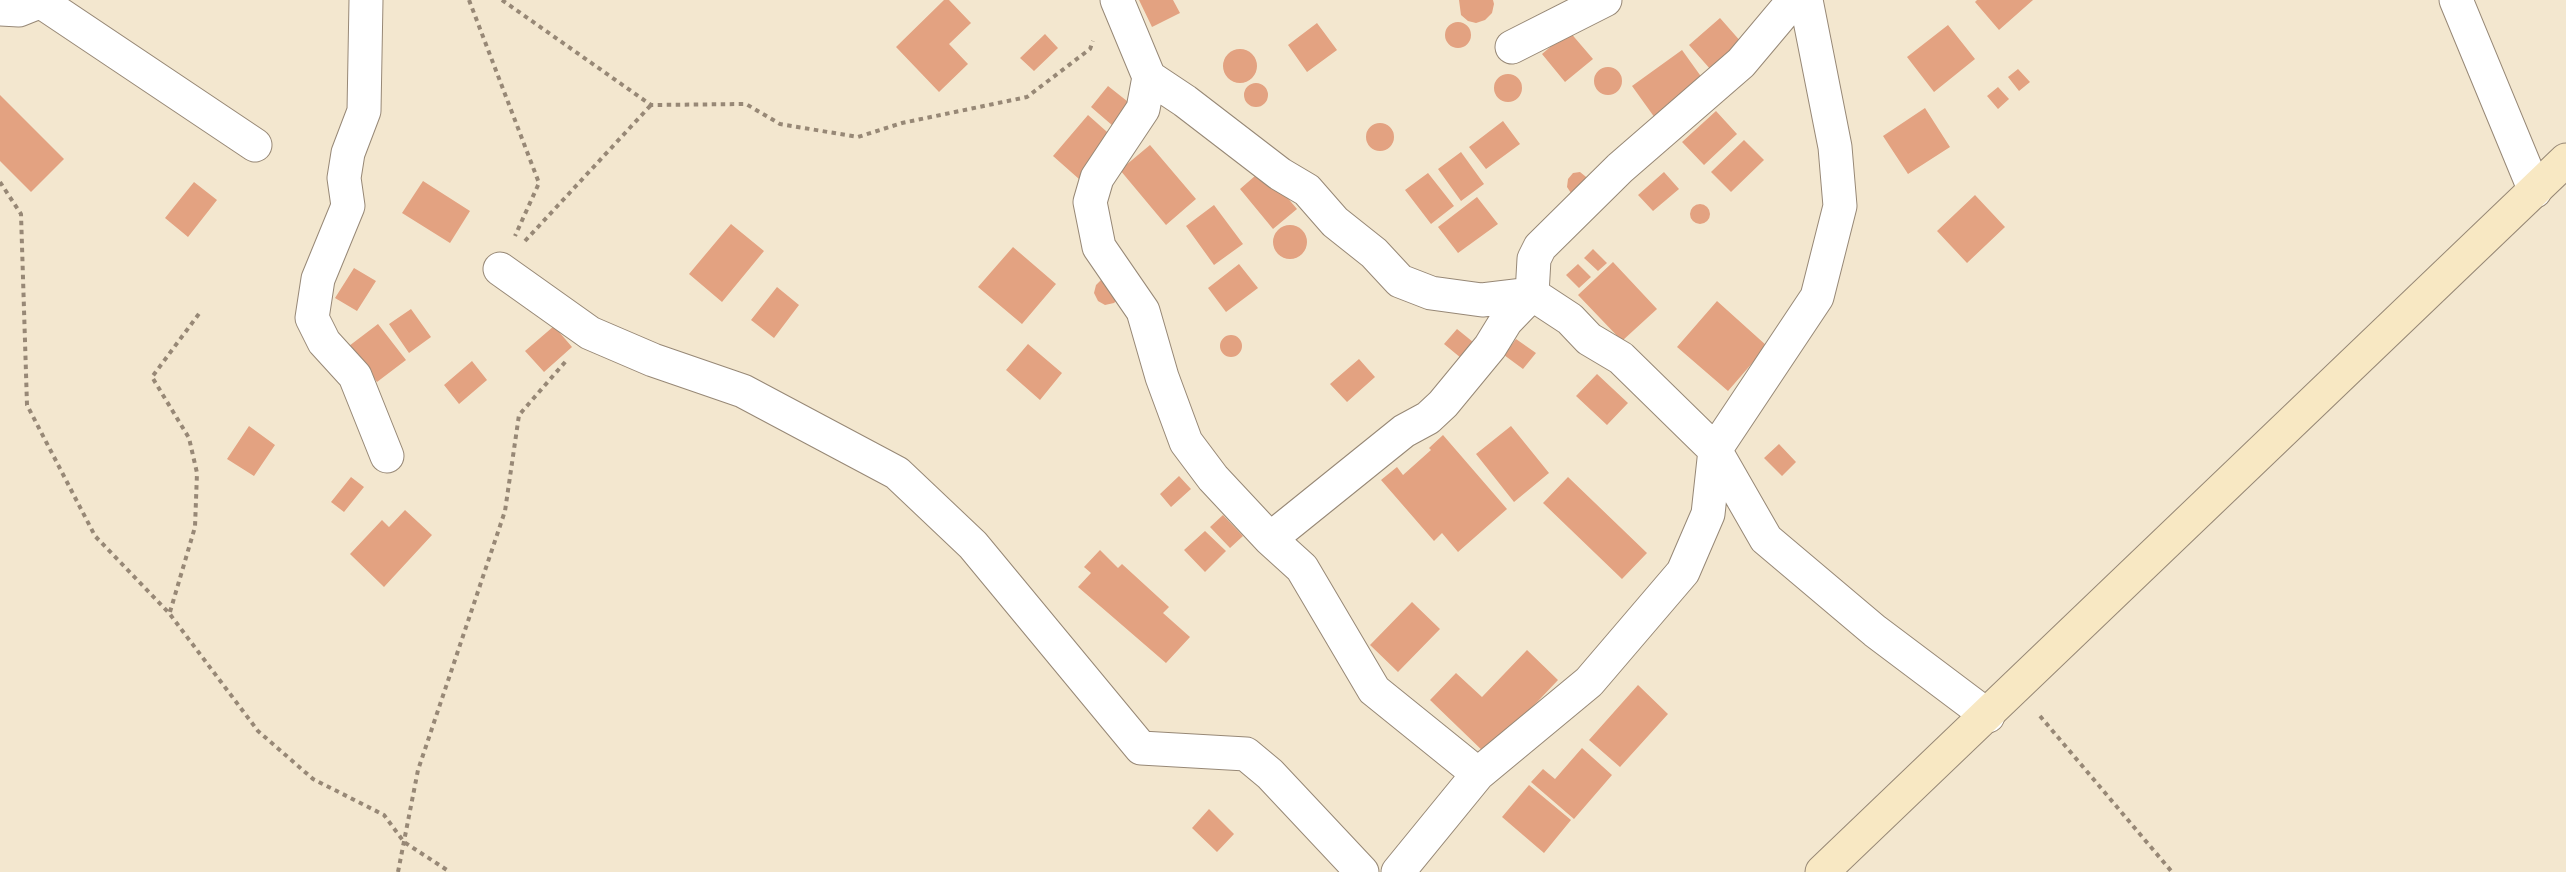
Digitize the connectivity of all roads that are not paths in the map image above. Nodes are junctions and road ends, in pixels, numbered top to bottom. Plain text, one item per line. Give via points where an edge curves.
1 (366, 0) edge
2 (1117, 0) edge
3 (1605, 0) edge
4 (1794, 0) edge
5 (1806, 0) edge
6 (2456, 0) edge
7 (42, 1) edge
8 (0, 9) edge
9 (1512, 47) dead end
10 (1149, 77) junction
11 (255, 145) dead end
12 (2566, 160) edge
13 (2535, 190) junction
14 (500, 269) road end
15 (1532, 294) junction
16 (1714, 450) junction
17 (387, 456) dead end
18 (1270, 539) junction
19 (1988, 716) junction
20 (1478, 774) junction
21 (1362, 872) edge
22 (1398, 872) edge
23 (1822, 872) edge

1 - 17 street via 364,111 348,153 344,178 348,206 318,279 312,318 324,342 355,376
2 - 10 street
3 - 9 street
4 - 15 street via 1741,63 1620,168 1540,247 1534,259
5 - 16 street via 1834,147 1838,216 1817,297
6 - 13 street
7 - 8 street via 19,10
7 - 11 street
10 - 15 street via 1307,190 1335,222 1400,281 1431,293 1482,300
10 - 18 street via 1143,109 1093,187 1090,202 1099,247 1143,311 1186,442 1213,478
12 - 13 main road
13 - 19 main road
14 - 21 street via 590,333 743,391 897,473 973,545 1141,748 1246,754 1270,774
15 - 16 street via 1570,320 1589,339 1621,358
15 - 18 street via 1506,321 1443,404
16 - 19 street via 1767,539 1875,631
16 - 20 street via 1708,514 1683,572 1589,682
18 - 20 street via 1302,568 1374,690
19 - 23 main road
20 - 22 street

